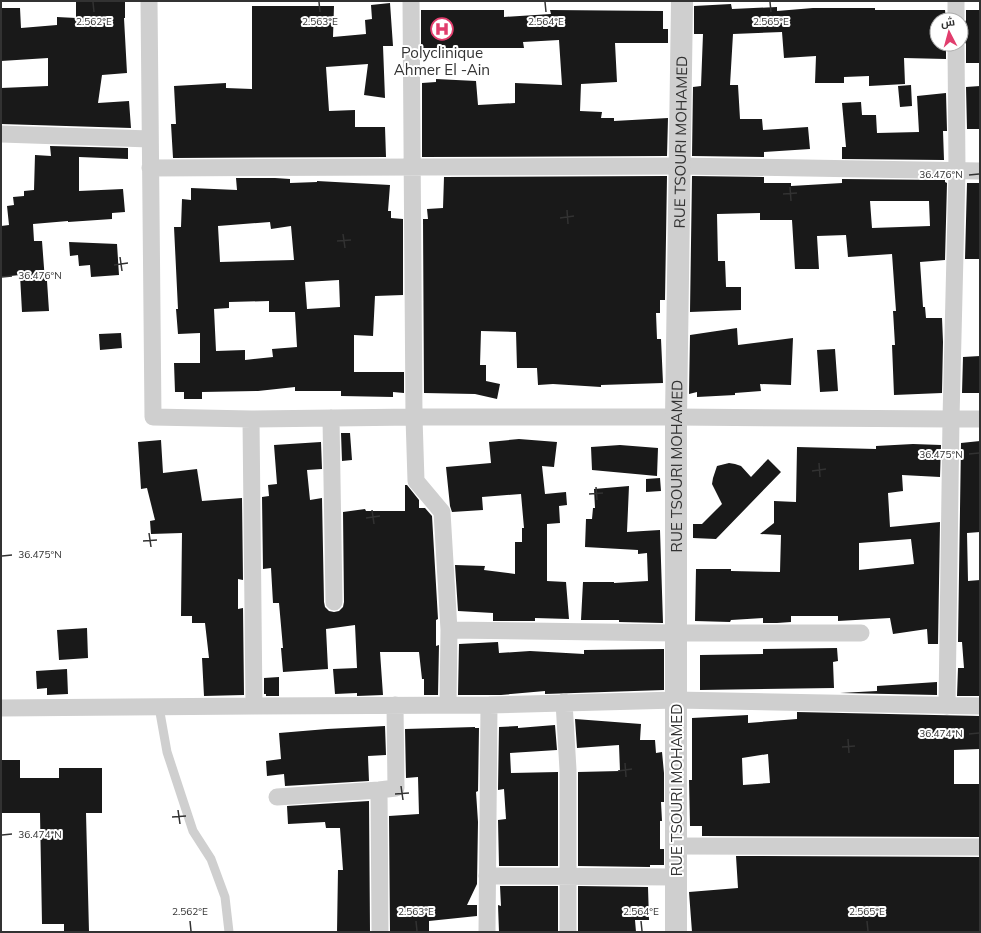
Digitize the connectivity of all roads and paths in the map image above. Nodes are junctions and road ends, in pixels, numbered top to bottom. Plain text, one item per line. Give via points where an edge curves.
1 (149, 1) edge
2 (411, 1) edge
3 (682, 1) edge
4 (956, 1) edge
5 (956, 12) edge
6 (956, 52) edge
7 (1, 134) edge
8 (150, 139) junction
9 (680, 166) junction
10 (412, 167) junction
11 (150, 168) junction
12 (957, 171) junction
13 (980, 171) edge
14 (414, 417) junction
15 (676, 417) junction
16 (331, 418) junction
17 (251, 419) junction
18 (952, 419) junction
19 (980, 419) edge
20 (334, 602) dead end
21 (449, 630) junction
22 (676, 633) junction
23 (861, 633) dead end
24 (676, 700) junction
25 (564, 702) junction
26 (395, 705) junction
27 (448, 705) junction
28 (489, 705) junction
29 (254, 706) junction
30 (947, 706) junction
31 (980, 706) edge
32 (159, 707) junction
33 (1, 708) edge
34 (379, 790) junction
35 (277, 797) dead end
36 (676, 846) junction
37 (980, 847) edge
38 (487, 876) junction
39 (568, 876) junction
40 (676, 876) junction
41 (229, 932) edge
42 (380, 932) edge
43 (486, 932) edge
44 (568, 932) edge
45 (676, 932) edge

1 - 8 street
2 - 10 street
3 - 9 street, RUE TSOURI MOHAMED
4 - 5 street
6 - 12 street
7 - 8 street
8 - 11 street
9 - 10 street
9 - 12 street
9 - 15 street, RUE TSOURI MOHAMED
10 - 11 street
10 - 14 street
11 - 17 street via 153,417
12 - 13 street
12 - 18 street
14 - 15 street
14 - 16 street
14 - 21 street via 416,481 442,512
15 - 18 street
15 - 22 street, RUE TSOURI MOHAMED
16 - 17 street
16 - 20 street
17 - 29 street
18 - 19 street
18 - 30 street
21 - 22 street
21 - 27 street
22 - 23 street
22 - 24 street, RUE TSOURI MOHAMED
24 - 25 street
24 - 30 street
24 - 36 street, RUE TSOURI MOHAMED
25 - 28 street
25 - 39 street via 568,770
26 - 27 street
26 - 29 street
26 - 34 street via 396,788
27 - 28 street
28 - 38 street
29 - 32 street
30 - 31 street
32 - 33 street
32 - 41 lane via 167,752 194,831 212,859 224,897
34 - 35 street
34 - 42 street
36 - 37 street
36 - 40 street, RUE TSOURI MOHAMED
38 - 39 street
38 - 43 street
39 - 40 street
39 - 44 street
40 - 45 street, RUE TSOURI MOHAMED

